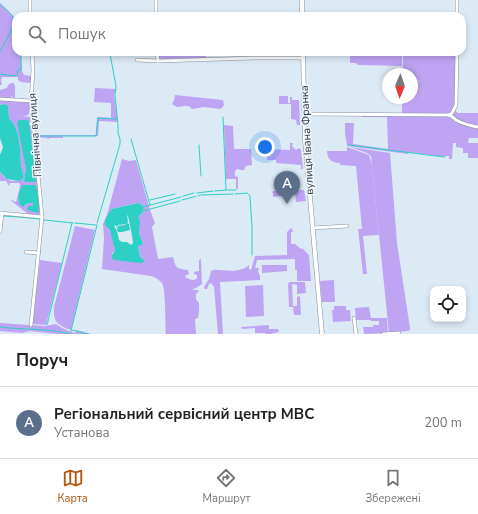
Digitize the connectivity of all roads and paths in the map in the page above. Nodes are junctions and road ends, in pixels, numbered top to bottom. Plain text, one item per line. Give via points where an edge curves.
1 (30, 0) edge
2 (156, 0) edge
3 (302, 0) edge
4 (457, 0) edge
5 (30, 12) edge
6 (156, 12) edge
7 (302, 12) edge
8 (457, 12) edge
9 (32, 56) edge
10 (156, 56) edge
11 (157, 56) edge
12 (457, 56) edge
13 (303, 58) joint
14 (137, 60) dead end
15 (152, 61) junction
16 (158, 61) junction
17 (0, 99) edge
18 (31, 101) junction
19 (304, 114) junction
20 (449, 115) junction
21 (478, 127) edge
22 (1, 213) edge
23 (42, 217) junction
24 (347, 226) dead end
25 (313, 228) junction
26 (0, 232) edge
27 (26, 252) dead end
28 (39, 253) junction
29 (354, 318) dead end
30 (31, 325) dead end
31 (399, 333) edge
32 (322, 334) edge
33 (356, 334) edge
34 (383, 334) edge

1 - 5 street
2 - 6 street
3 - 7 main road
4 - 8 street
9 - 18 street, Північна вулиця
10 - 15 street
11 - 16 street
12 - 20 street via 456,105
13 - 16 street
13 - 19 main road, вулиця Івана Франка
14 - 15 street
15 - 16 street
17 - 18 street
18 - 23 street, Північна вулиця
19 - 20 street
19 - 25 main road, вулиця Івана Франка
20 - 21 street
22 - 23 street
22 - 26 street
23 - 28 street, Північна вулиця
24 - 25 street
25 - 32 main road, вулиця Івана Франка
27 - 28 street
28 - 30 street, Північна вулиця
29 - 33 street
31 - 34 street

